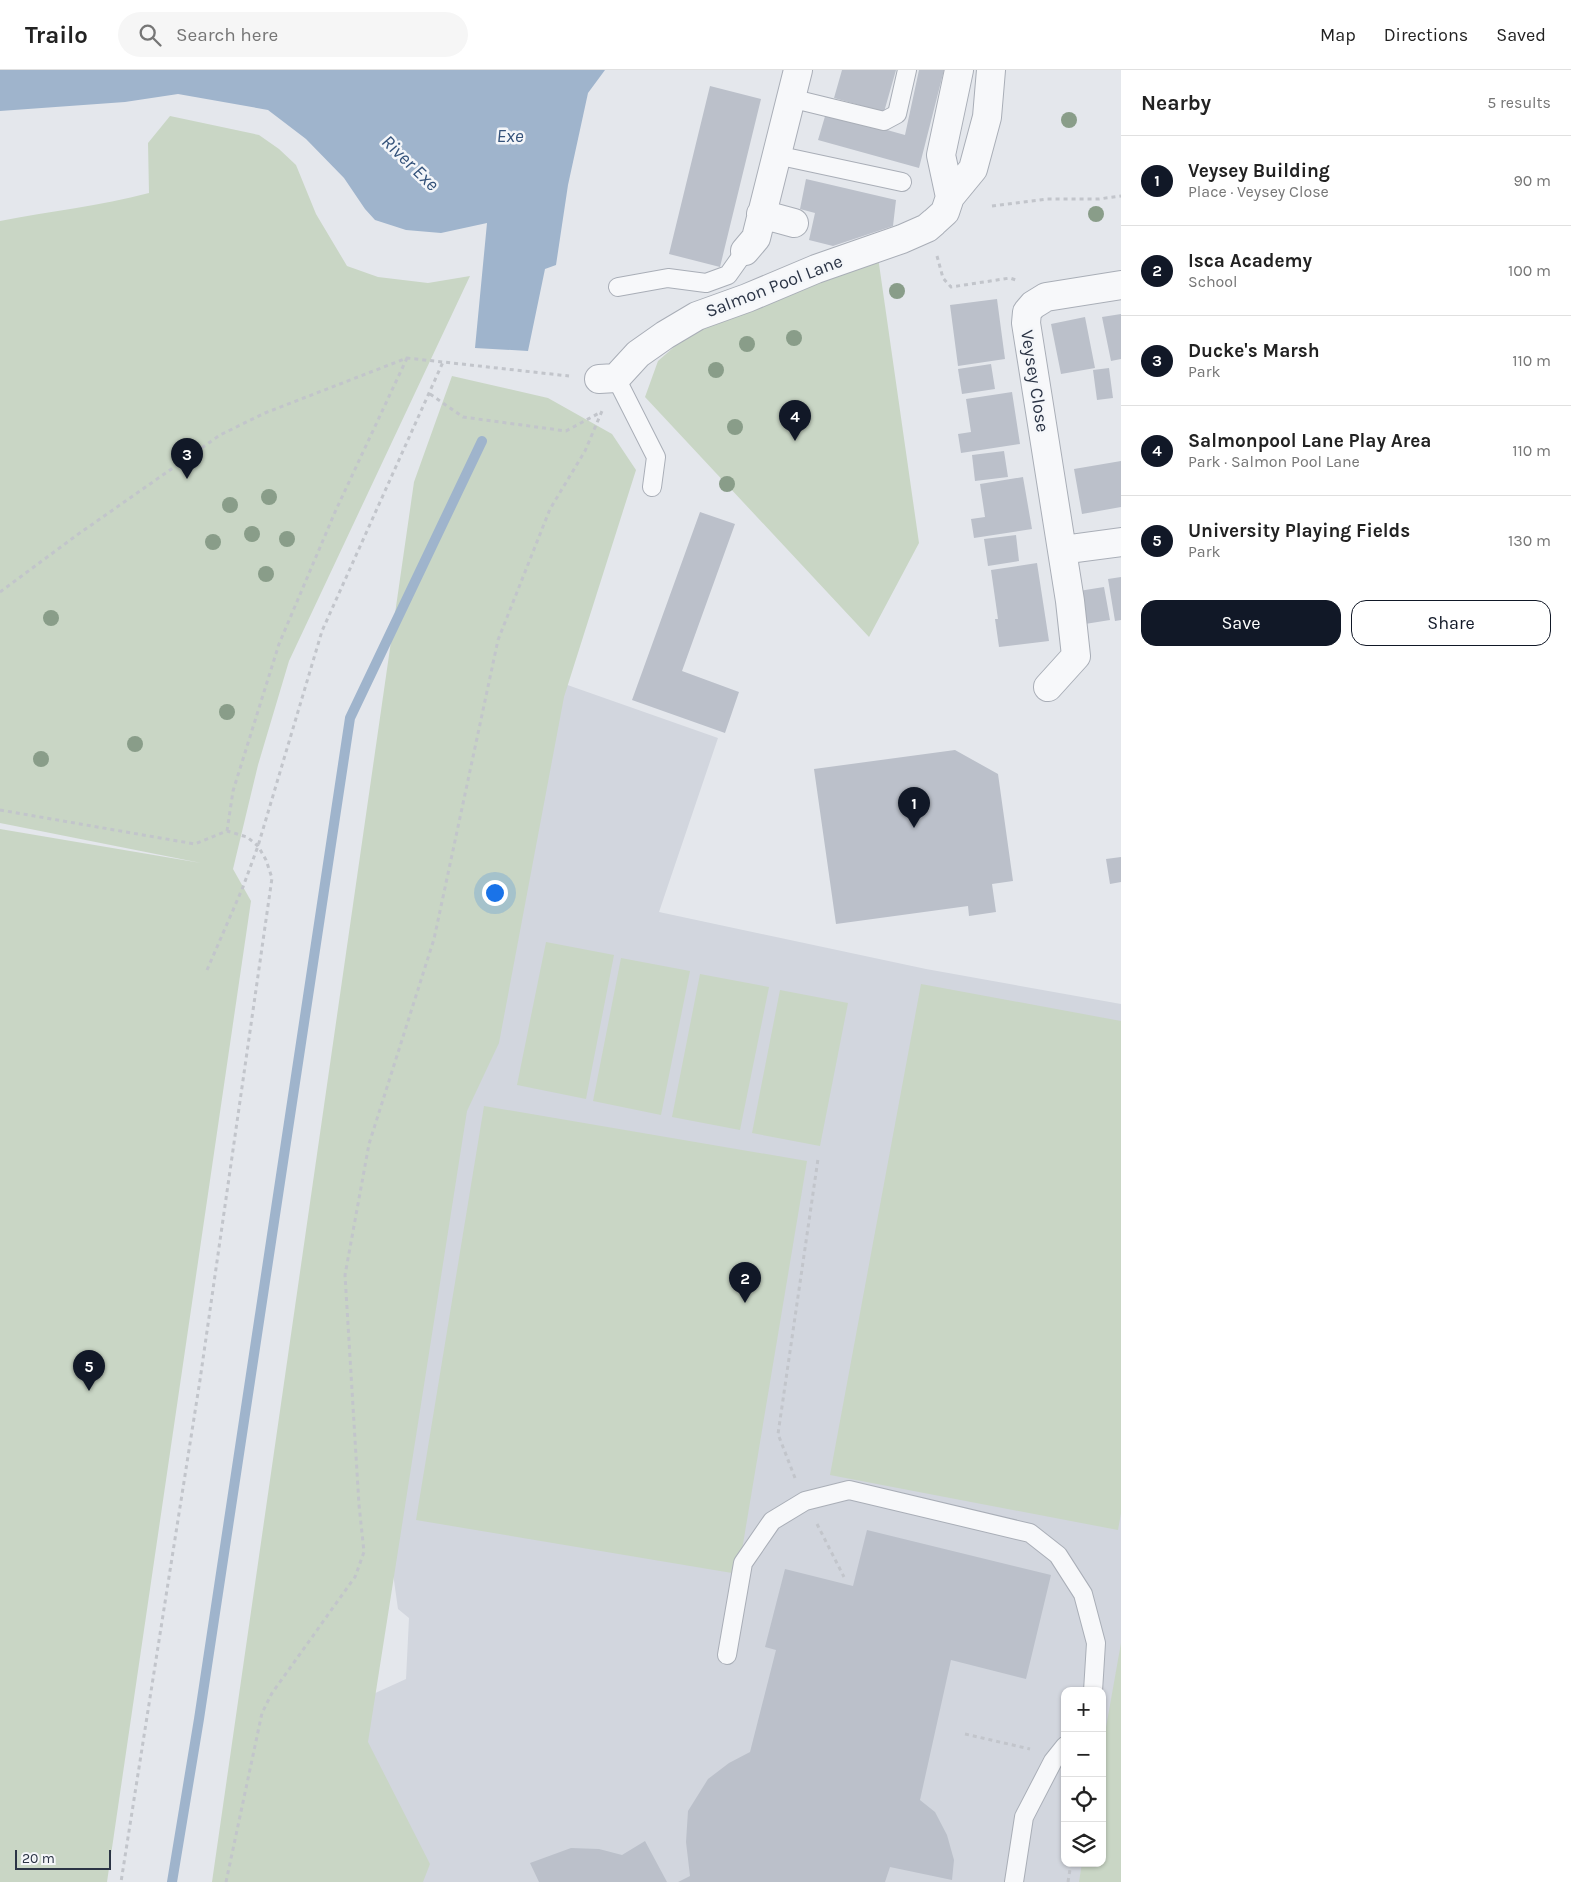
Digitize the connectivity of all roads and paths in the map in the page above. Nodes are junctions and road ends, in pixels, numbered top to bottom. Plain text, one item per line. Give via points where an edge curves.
1 (798, 70) edge
2 (907, 70) edge
3 (959, 70) edge
4 (991, 70) edge
5 (790, 98) junction
6 (776, 155) junction
7 (902, 182) dead end
8 (1121, 196) edge
9 (950, 197) junction
10 (992, 206) dead end
11 (760, 214) junction
12 (794, 223) dead end
13 (927, 228) junction
14 (745, 251) joint
15 (1121, 285) edge
16 (618, 287) dead end
17 (1033, 304) junction
18 (407, 358) junction
19 (443, 362) junction
20 (535, 372) dead end
21 (607, 379) junction
22 (430, 394) junction
23 (602, 411) junction
24 (652, 486) dead end
25 (1121, 542) edge
26 (1062, 550) junction
27 (0, 592) edge
28 (1048, 687) dead end
29 (0, 810) edge
30 (227, 831) junction
31 (258, 846) junction
32 (208, 970) dead end
33 (818, 1159) dead end
34 (805, 1501) junction
35 (844, 1577) dead end
36 (727, 1654) dead end
37 (1093, 1687) edge
38 (965, 1734) dead end
39 (1061, 1751) edge
40 (1053, 1761) junction
41 (1070, 1867) edge
42 (121, 1882) edge
43 (226, 1882) edge
44 (1014, 1882) edge
45 (1068, 1882) edge

1 - 5 street
2 - 5 lane via 897,114 884,122
3 - 9 street via 941,155
4 - 9 street, Salmon Pool Lane via 986,117 973,170
5 - 6 street
6 - 7 lane
6 - 11 street
8 - 10 path via 1047,199
9 - 13 street, Salmon Pool Lane via 945,212
11 - 12 street
11 - 14 street via 756,238
13 - 17 path via 943,278 951,287 1010,278 1020,282
13 - 21 street, Salmon Pool Lane via 697,316 665,335
14 - 16 lane via 728,275 706,283 668,278
15 - 17 street, Veysey Close via 1046,297
17 - 26 street, Veysey Close via 1026,312 1026,323
18 - 19 path
18 - 27 path via 265,413 220,435
18 - 30 path via 335,512 279,644 233,791
19 - 20 path
19 - 22 path
21 - 23 path
21 - 23 path
21 - 24 lane via 656,457
22 - 23 path via 463,417 566,431
22 - 31 path via 322,631
23 - 43 path via 585,451 550,509 498,640 434,939 369,1144 345,1275 364,1552 355,1577 272,1693 262,1713
25 - 26 street
26 - 28 street, Veysey Close via 1076,656
29 - 30 path via 196,844
30 - 31 path via 247,836
31 - 32 path
31 - 42 path via 272,878 200,1380
33 - 34 path via 778,1434
34 - 35 path
34 - 36 lane via 772,1521 743,1563
34 - 37 lane via 848,1490 1030,1533 1058,1555 1083,1594 1096,1643
38 - 40 path via 1039,1750
39 - 40 lane
40 - 44 lane via 1024,1817
41 - 45 path

